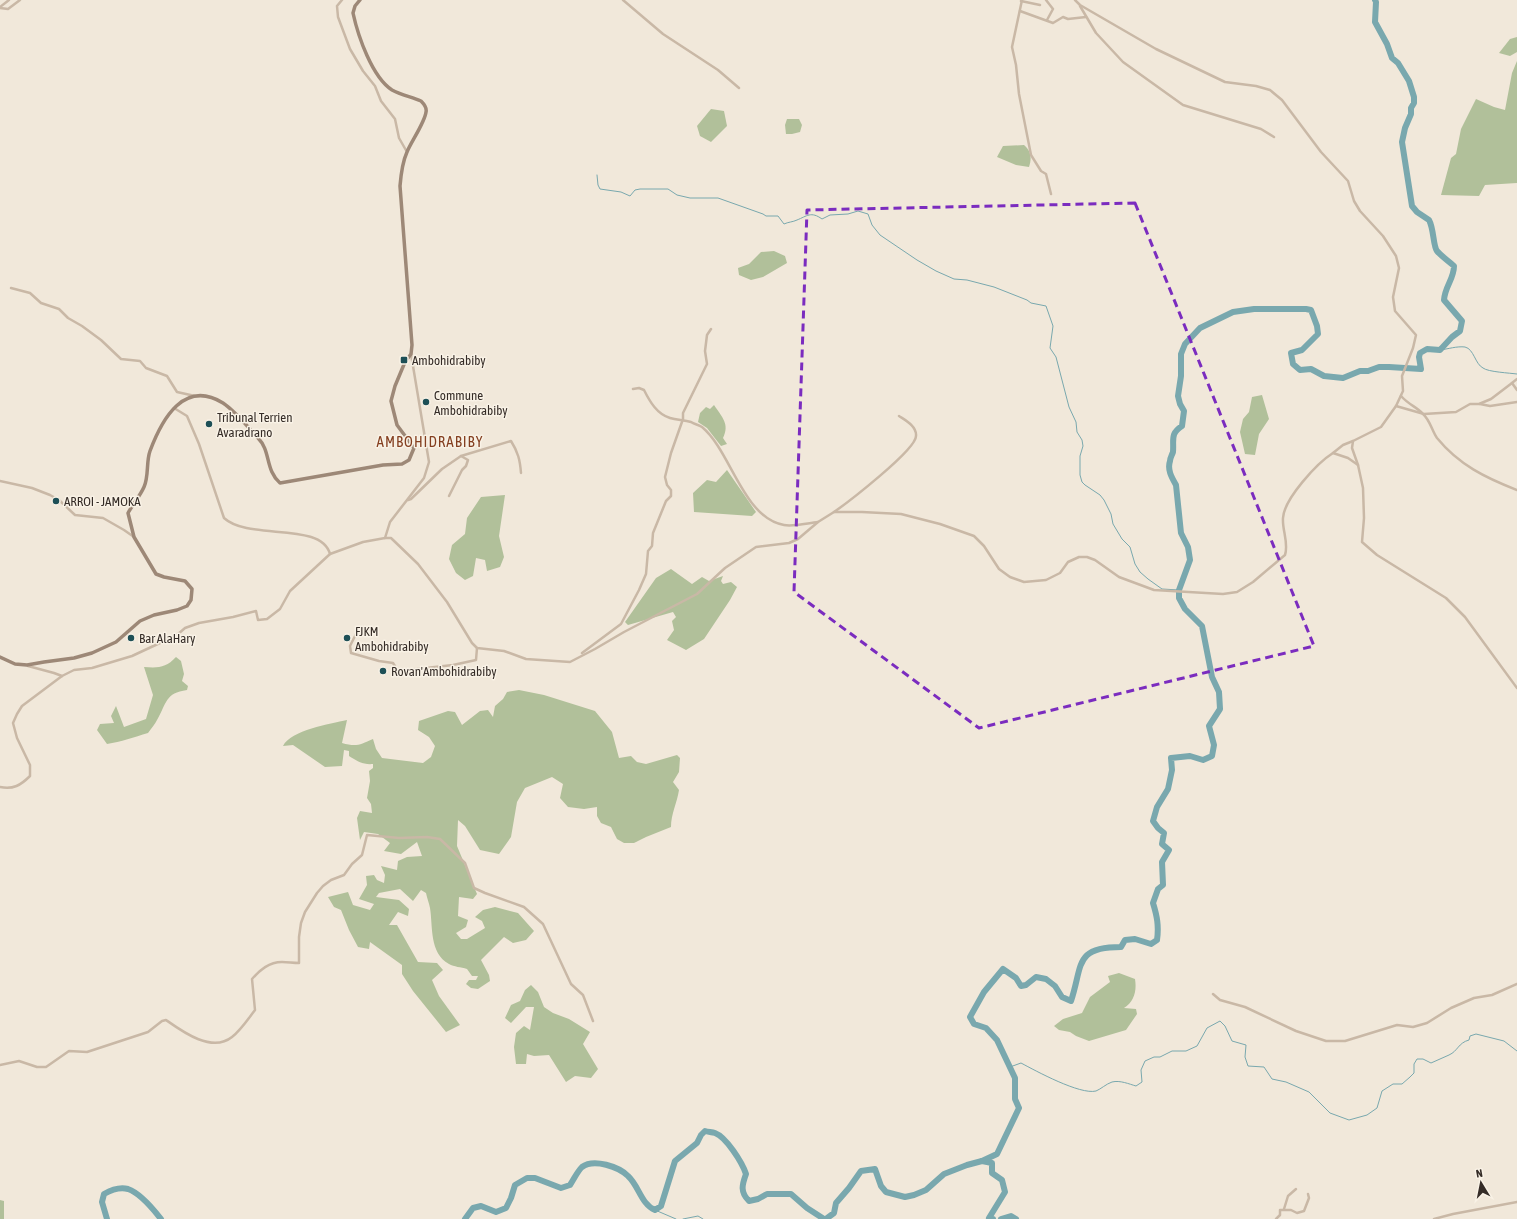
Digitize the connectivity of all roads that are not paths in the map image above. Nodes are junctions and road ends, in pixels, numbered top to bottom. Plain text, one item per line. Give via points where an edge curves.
1 (9, 0) edge
2 (20, 0) edge
3 (342, 0) edge
4 (360, 0) edge
5 (624, 0) edge
6 (1021, 0) edge
7 (1046, 0) edge
8 (1075, 0) edge
9 (1040, 5) dead end
10 (1080, 5) junction
11 (0, 7) edge
12 (1020, 11) junction
13 (1086, 17) junction
14 (1047, 20) junction
15 (739, 88) dead end
16 (1274, 138) dead end
17 (407, 152) junction
18 (1051, 194) dead end
19 (11, 288) dead end
20 (711, 329) dead end
21 (411, 354) junction
22 (1517, 378) edge
23 (1512, 383) junction
24 (633, 389) dead end
25 (1517, 390) edge
26 (196, 396) junction
27 (1401, 396) junction
28 (1517, 402) edge
29 (1479, 404) junction
30 (1396, 406) junction
31 (173, 408) junction
32 (1424, 414) junction
33 (899, 416) dead end
34 (683, 419) junction
35 (1353, 441) junction
36 (1333, 453) junction
37 (461, 456) junction
38 (1358, 465) junction
39 (521, 473) dead end
40 (0, 481) edge
41 (1517, 490) edge
42 (449, 496) dead end
43 (408, 500) junction
44 (834, 512) junction
45 (818, 522) junction
46 (134, 537) junction
47 (385, 538) junction
48 (330, 554) junction
49 (358, 630) dead end
50 (477, 648) junction
51 (0, 657) edge
52 (577, 657) junction
53 (26, 665) junction
54 (62, 676) junction
55 (1517, 688) edge
56 (0, 787) edge
57 (1517, 984) edge
58 (1212, 994) dead end
59 (593, 1021) dead end
60 (0, 1065) edge
61 (1296, 1189) dead end
62 (1308, 1194) dead end
63 (1517, 1202) edge
64 (1284, 1209) junction
65 (1276, 1219) edge
66 (1434, 1219) edge

1 - 11 street
2 - 11 street via 8,9
3 - 17 street via 337,6 338,17 350,49 375,86 381,101 395,119 399,138
4 - 17 main road via 353,13 367,56 376,74 390,89 421,101 426,108 425,117
5 - 15 street via 663,34 718,70
6 - 9 street
6 - 12 street
7 - 14 street via 1053,9
8 - 10 street
10 - 13 street
10 - 27 street via 1156,49 1226,82 1270,90 1282,100 1321,152 1348,181 1360,211 1383,236 1398,260 1399,268 1393,297 1395,311 1416,335 1402,376
12 - 14 street
12 - 18 street via 1012,47 1019,94 1031,155 1046,174
13 - 14 street via 1068,19 1063,16 1053,23
13 - 16 street via 1096,33 1123,62 1183,105 1262,129
17 - 21 main road via 400,186
19 - 26 street via 30,293 41,303 59,309 101,340 121,359 140,361 146,368 167,376 177,392
20 - 34 street via 707,335 706,364 683,413
21 - 26 main road via 405,362 391,401 396,425 414,448 409,460 402,464 280,483 274,477 262,441 224,404 206,396
21 - 43 street via 429,462 424,478
22 - 23 street
23 - 25 street
23 - 29 street
24 - 34 street via 644,390 661,414
26 - 31 main road via 185,399
27 - 30 street
27 - 32 street
28 - 29 street via 1490,406
29 - 32 street via 1470,404 1456,412
30 - 32 street
30 - 35 street via 1381,426
31 - 46 main road via 149,452 145,486 128,513
31 - 48 street via 187,416 224,518 232,524 247,528 311,536 325,545
32 - 41 street via 1437,437 1463,464
33 - 44 street via 914,427 914,442 885,472
34 - 45 street via 702,426 762,516 784,525
34 - 52 street via 665,477 671,496 666,501 653,533 646,574 639,590 621,624
35 - 36 street
35 - 38 street via 1352,448
36 - 38 street
36 - 44 street via 1318,464 1288,502 1283,518 1287,550 1285,555 1253,582 1237,592 1223,594 1154,590 1119,577 1087,557 1079,557 1068,562 1060,573 1046,580 1024,582 1010,577 999,569 974,536 901,514
37 - 39 street via 511,441 520,459
37 - 42 street via 468,460
37 - 43 street via 442,469
38 - 55 street via 1364,500 1362,542 1377,555 1446,598 1465,617
40 - 46 street via 50,494 75,515 103,518
43 - 47 street via 390,522
44 - 45 street
45 - 52 street via 798,539 756,547 725,568 696,594
46 - 53 main road via 156,574 186,581 192,589 191,600 187,606 140,621 116,642 92,653
47 - 48 street via 363,542
47 - 50 street via 391,538 418,564
48 - 54 street via 290,591 280,609 267,619 258,620 256,611 233,618 199,622 132,656 92,668 74,670
49 - 50 street via 350,646 351,653 393,663 398,671 476,660
50 - 52 street via 504,652 526,659 570,662
51 - 53 main road via 15,664
53 - 54 street
54 - 56 street via 22,706 13,723 30,765 30,776 20,785
57 - 58 street via 1450,1008 1427,1023 1413,1027 1396,1025 1346,1041 1326,1041 1296,1031 1245,1007 1220,1000
59 - 60 street via 583,996 571,984 543,924 530,911 474,888 465,863 440,839 367,835 362,855 344,875 323,886 306,912 299,937 299,963 270,963 252,979 255,1010 232,1037 225,1041 203,1041 166,1020 148,1032 87,1052 69,1051 46,1067 19,1061
61 - 64 street via 1288,1196
62 - 64 street via 1304,1211 1296,1214
63 - 66 street
64 - 65 street via 1280,1210 1280,1215

